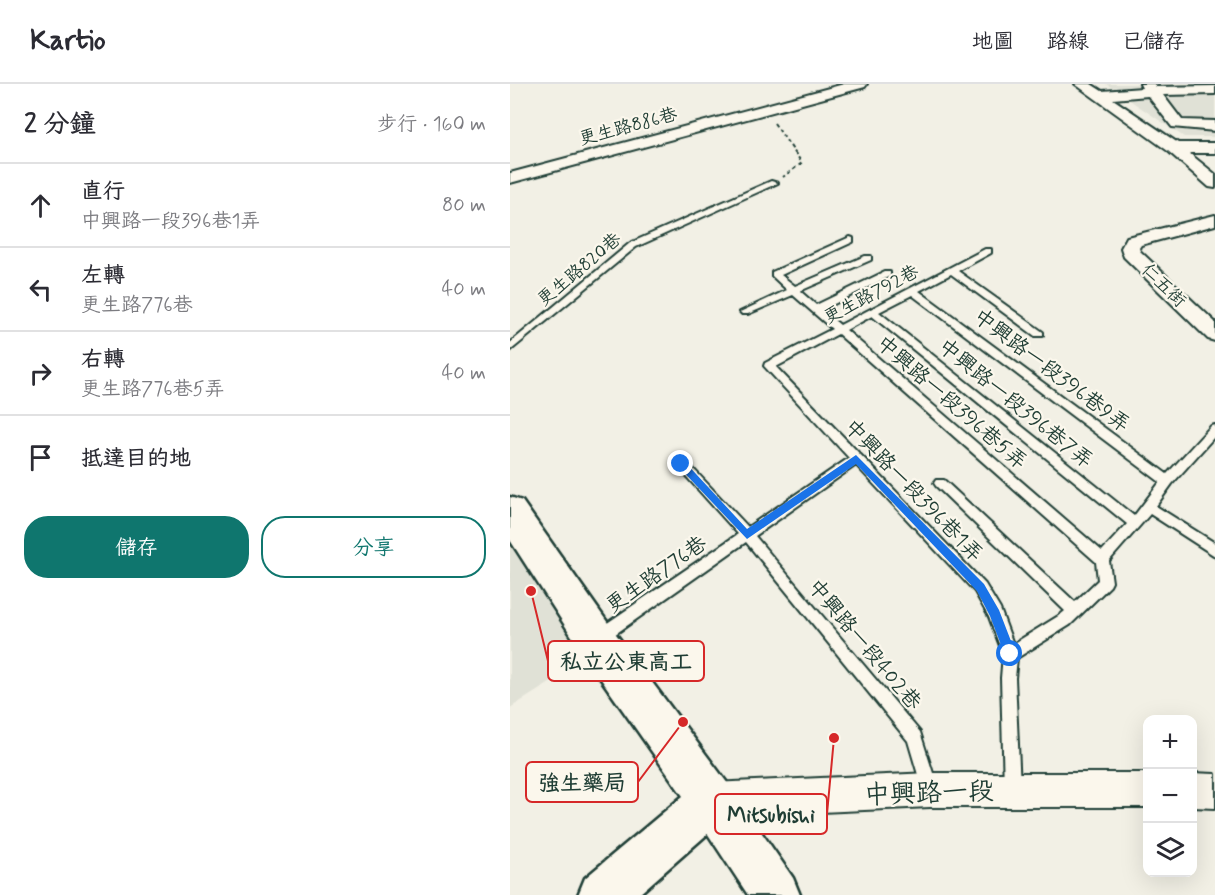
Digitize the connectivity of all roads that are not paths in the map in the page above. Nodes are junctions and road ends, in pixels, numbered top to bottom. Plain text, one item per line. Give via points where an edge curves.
1 (860, 84) edge
2 (1082, 84) edge
3 (1149, 88) edge
4 (1215, 90) edge
5 (1100, 96) junction
6 (1215, 126) edge
7 (1174, 148) junction
8 (1215, 148) edge
9 (510, 178) edge
10 (774, 183) road end
11 (1215, 183) edge
12 (1215, 220) edge
13 (850, 240) dead end
14 (988, 251) dead end
15 (868, 258) dead end
16 (951, 270) junction
17 (887, 274) dead end
18 (795, 291) junction
19 (913, 291) junction
20 (815, 309) junction
21 (745, 312) dead end
22 (873, 312) junction
23 (839, 329) junction
24 (1039, 334) dead end
25 (1215, 334) edge
26 (510, 348) edge
27 (769, 366) joint
28 (1215, 429) edge
29 (856, 459) junction
30 (681, 464) dead end
31 (1168, 481) junction
32 (940, 483) dead end
33 (1148, 507) junction
34 (510, 511) edge
35 (1135, 524) junction
36 (747, 535) junction
37 (1215, 550) edge
38 (1102, 560) junction
39 (1075, 611) junction
40 (596, 639) junction
41 (1010, 654) junction
42 (1012, 789) junction
43 (930, 790) junction
44 (1143, 790) edge
45 (1197, 790) edge
46 (1215, 790) edge
47 (712, 800) junction
48 (602, 895) edge
49 (776, 895) edge

1 - 9 street, 更生路886巷
2 - 5 street
3 - 4 street
3 - 5 street
3 - 6 street via 1177,124
5 - 7 street
7 - 8 street
7 - 11 street
10 - 26 lane, 更生路820巷 via 633,245
12 - 25 street, 仁五街 via 1134,241 1130,248
13 - 18 lane, 中興路一段396巷5弄 via 775,274
14 - 16 lane, 更生路792巷
15 - 18 lane
16 - 19 lane, 更生路792巷
16 - 24 lane
17 - 20 lane
18 - 20 lane, 中興路一段396巷5弄
18 - 21 lane
19 - 22 lane, 更生路792巷
19 - 31 lane, 中興路一段396巷9弄
20 - 23 lane, 中興路一段396巷5弄
22 - 23 lane, 更生路792巷
22 - 35 lane, 中興路一段396巷7弄
23 - 27 lane, 更生路792巷
23 - 38 lane, 中興路一段396巷5弄
27 - 29 lane, 中興路一段396巷1弄
28 - 31 lane
29 - 36 lane, 更生路776巷
29 - 41 lane, 中興路一段396巷1弄 via 980,588
30 - 36 lane, 中興路一段402巷
31 - 33 lane
32 - 39 lane
33 - 35 lane
33 - 37 lane
34 - 40 main road
35 - 38 lane
36 - 40 lane, 更生路776巷
36 - 43 lane, 中興路一段402巷 via 915,737
38 - 39 lane via 1106,582
39 - 41 lane
40 - 47 main road
41 - 42 lane
42 - 43 street, 中興路一段
42 - 44 street, 中興路一段
43 - 47 street, 中興路一段
45 - 46 street
47 - 48 main road
47 - 49 main road

